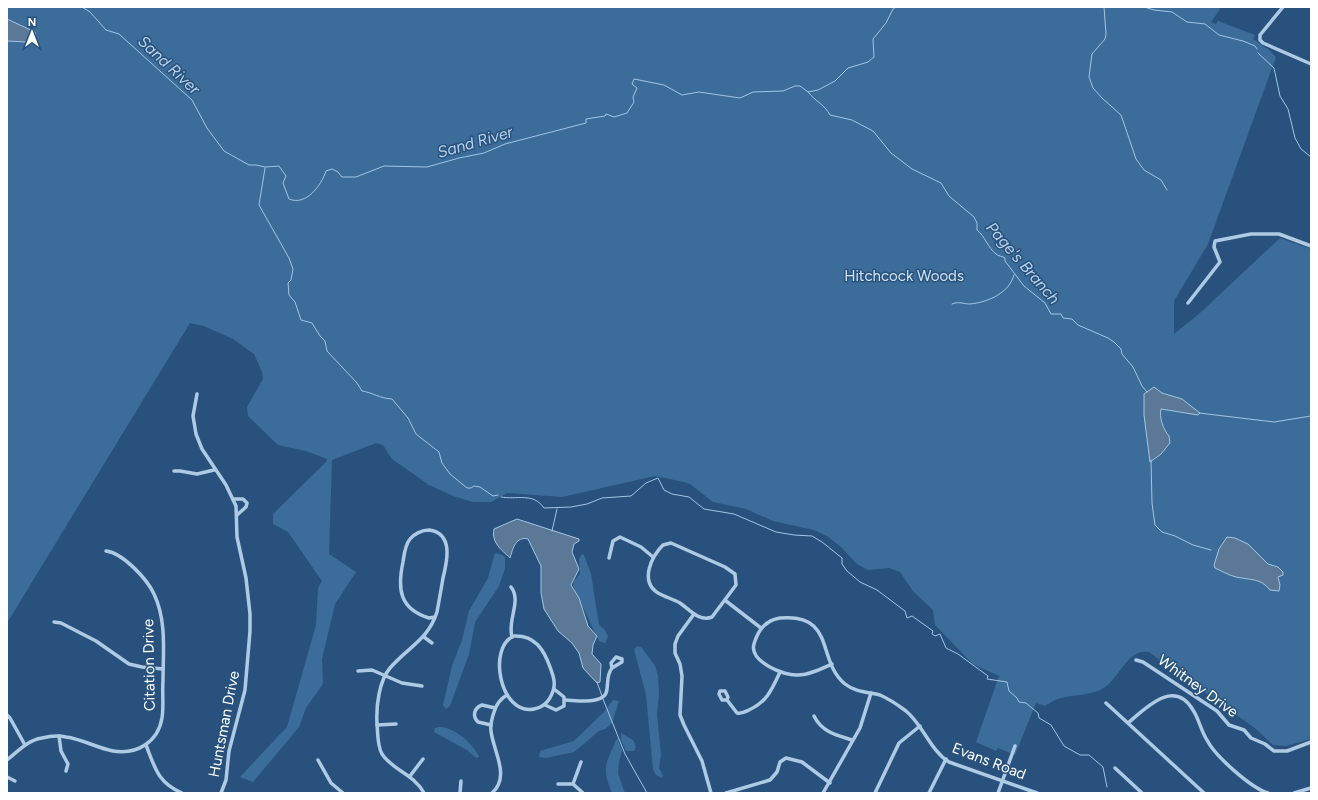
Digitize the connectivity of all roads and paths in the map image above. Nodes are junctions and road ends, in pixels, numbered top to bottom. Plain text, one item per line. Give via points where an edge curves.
1 (1283, 7) edge
2 (1311, 64) edge
3 (1311, 246) edge
4 (1188, 303) dead end
5 (197, 394) dead end
6 (214, 470) junction
7 (174, 471) dead end
8 (233, 499) junction
9 (236, 516) junction
10 (106, 551) dead end
11 (653, 557) junction
12 (609, 558) dead end
13 (447, 561) junction
14 (452, 563) dead end
15 (512, 587) dead end
16 (726, 601) junction
17 (694, 614) junction
18 (435, 616) junction
19 (54, 622) dead end
20 (761, 628) junction
21 (424, 637) junction
22 (512, 637) junction
23 (432, 643) dead end
24 (1136, 660) dead end
25 (832, 664) junction
26 (612, 668) dead end
27 (163, 669) junction
28 (358, 671) dead end
29 (780, 672) junction
30 (385, 676) junction
31 (422, 686) dead end
32 (554, 689) junction
33 (871, 693) junction
34 (507, 695) junction
35 (565, 700) junction
36 (727, 700) dead end
37 (1106, 703) dead end
38 (545, 705) junction
39 (495, 708) junction
40 (7, 715) edge
41 (814, 716) dead end
42 (1128, 723) junction
43 (396, 724) dead end
44 (490, 724) junction
45 (377, 725) junction
46 (920, 726) junction
47 (59, 736) junction
48 (852, 740) junction
49 (1311, 742) edge
50 (25, 745) junction
51 (146, 745) junction
52 (1015, 746) dead end
53 (423, 759) dead end
54 (946, 759) junction
55 (7, 760) edge
56 (318, 760) dead end
57 (582, 762) dead end
58 (1115, 768) dead end
59 (66, 771) dead end
60 (410, 776) junction
61 (7, 777) edge
62 (15, 781) dead end
63 (461, 781) dead end
64 (1003, 781) junction
65 (830, 783) junction
66 (558, 784) dead end
67 (573, 784) junction
68 (1311, 788) edge
69 (182, 793) edge
70 (221, 793) edge
71 (343, 793) edge
72 (424, 793) edge
73 (460, 793) edge
74 (492, 793) edge
75 (583, 793) edge
76 (711, 793) edge
77 (726, 793) edge
78 (823, 793) edge
79 (875, 793) edge
80 (929, 793) edge
81 (998, 793) edge
82 (1037, 793) edge
83 (1142, 793) edge
84 (1204, 793) edge
85 (1268, 793) edge
86 (1294, 793) edge

1 - 2 street via 1260,38 1263,43
3 - 4 street via 1278,234 1251,234 1214,242 1220,262
5 - 6 street, Huntsman Drive via 193,411 194,430
6 - 7 street via 197,474
6 - 8 street, Huntsman Drive
8 - 9 street, Huntsman Drive
8 - 9 street, Huntsman Drive via 243,499 247,503
9 - 70 street, Huntsman Drive via 237,538 248,597 250,631 244,698
10 - 27 street, Citation Drive via 112,552 135,568 155,596 162,625
11 - 12 street via 641,547 620,537 613,542
11 - 16 street via 663,544 673,543 732,570 737,583
11 - 17 street via 649,577 652,587
13 - 14 street
13 - 18 street via 441,602
13 - 18 street via 447,546 438,534 422,531 407,543 400,578 402,596 415,612 430,618
15 - 22 street via 516,596 510,623
16 - 17 street via 712,618
16 - 20 street
17 - 76 street via 675,644 675,653 682,672 680,714 702,761
18 - 21 street
19 - 27 street via 96,641 129,664
20 - 25 street, Evans Road via 779,619 794,617 808,621 820,633
20 - 29 street via 753,645 755,655
21 - 23 street
21 - 30 street via 390,668
22 - 32 street via 525,636 541,647 553,674
22 - 34 street via 505,643 500,654
24 - 49 street, Whitney Drive via 1143,662 1217,711 1229,725 1244,730 1251,738 1274,751 1287,751
25 - 29 street via 800,675
25 - 33 street, Evans Road via 845,684
26 - 35 street via 609,672 607,692 604,695 589,702
27 - 51 street, Citation Drive via 160,724
28 - 30 street via 369,669
29 - 36 street via 768,696 759,706 739,714 733,711
30 - 31 street via 402,683
30 - 45 street via 378,704
32 - 35 street
32 - 38 street
33 - 46 street, Evans Road via 895,704
33 - 48 street via 862,724
34 - 38 street via 515,704 526,710
34 - 39 street
35 - 38 street via 564,706 558,710 552,710
37 - 42 street
39 - 44 street
39 - 44 street via 482,705 474,712 474,718 478,722
40 - 50 street
41 - 48 street via 826,731
42 - 84 street
42 - 85 street via 1163,697 1171,695 1182,698 1194,711 1210,746 1247,782
43 - 45 street
44 - 74 street via 501,773 498,786
45 - 60 street via 382,754
46 - 54 street, Evans Road
46 - 79 street via 899,743
47 - 50 street via 42,738
47 - 51 street via 75,738 117,751 130,751
47 - 59 street via 61,751 68,764
48 - 65 street
50 - 55 street
51 - 69 street via 162,780 169,787
52 - 64 street
53 - 60 street
54 - 64 street, Evans Road
54 - 80 street
56 - 71 street via 331,783
57 - 67 street
58 - 83 street
60 - 72 street
61 - 62 street
63 - 73 street
64 - 81 street
64 - 82 street, Evans Road
65 - 77 street via 802,762 786,758 780,762 777,772 770,780
65 - 78 street
66 - 67 street
67 - 75 street
68 - 86 street

